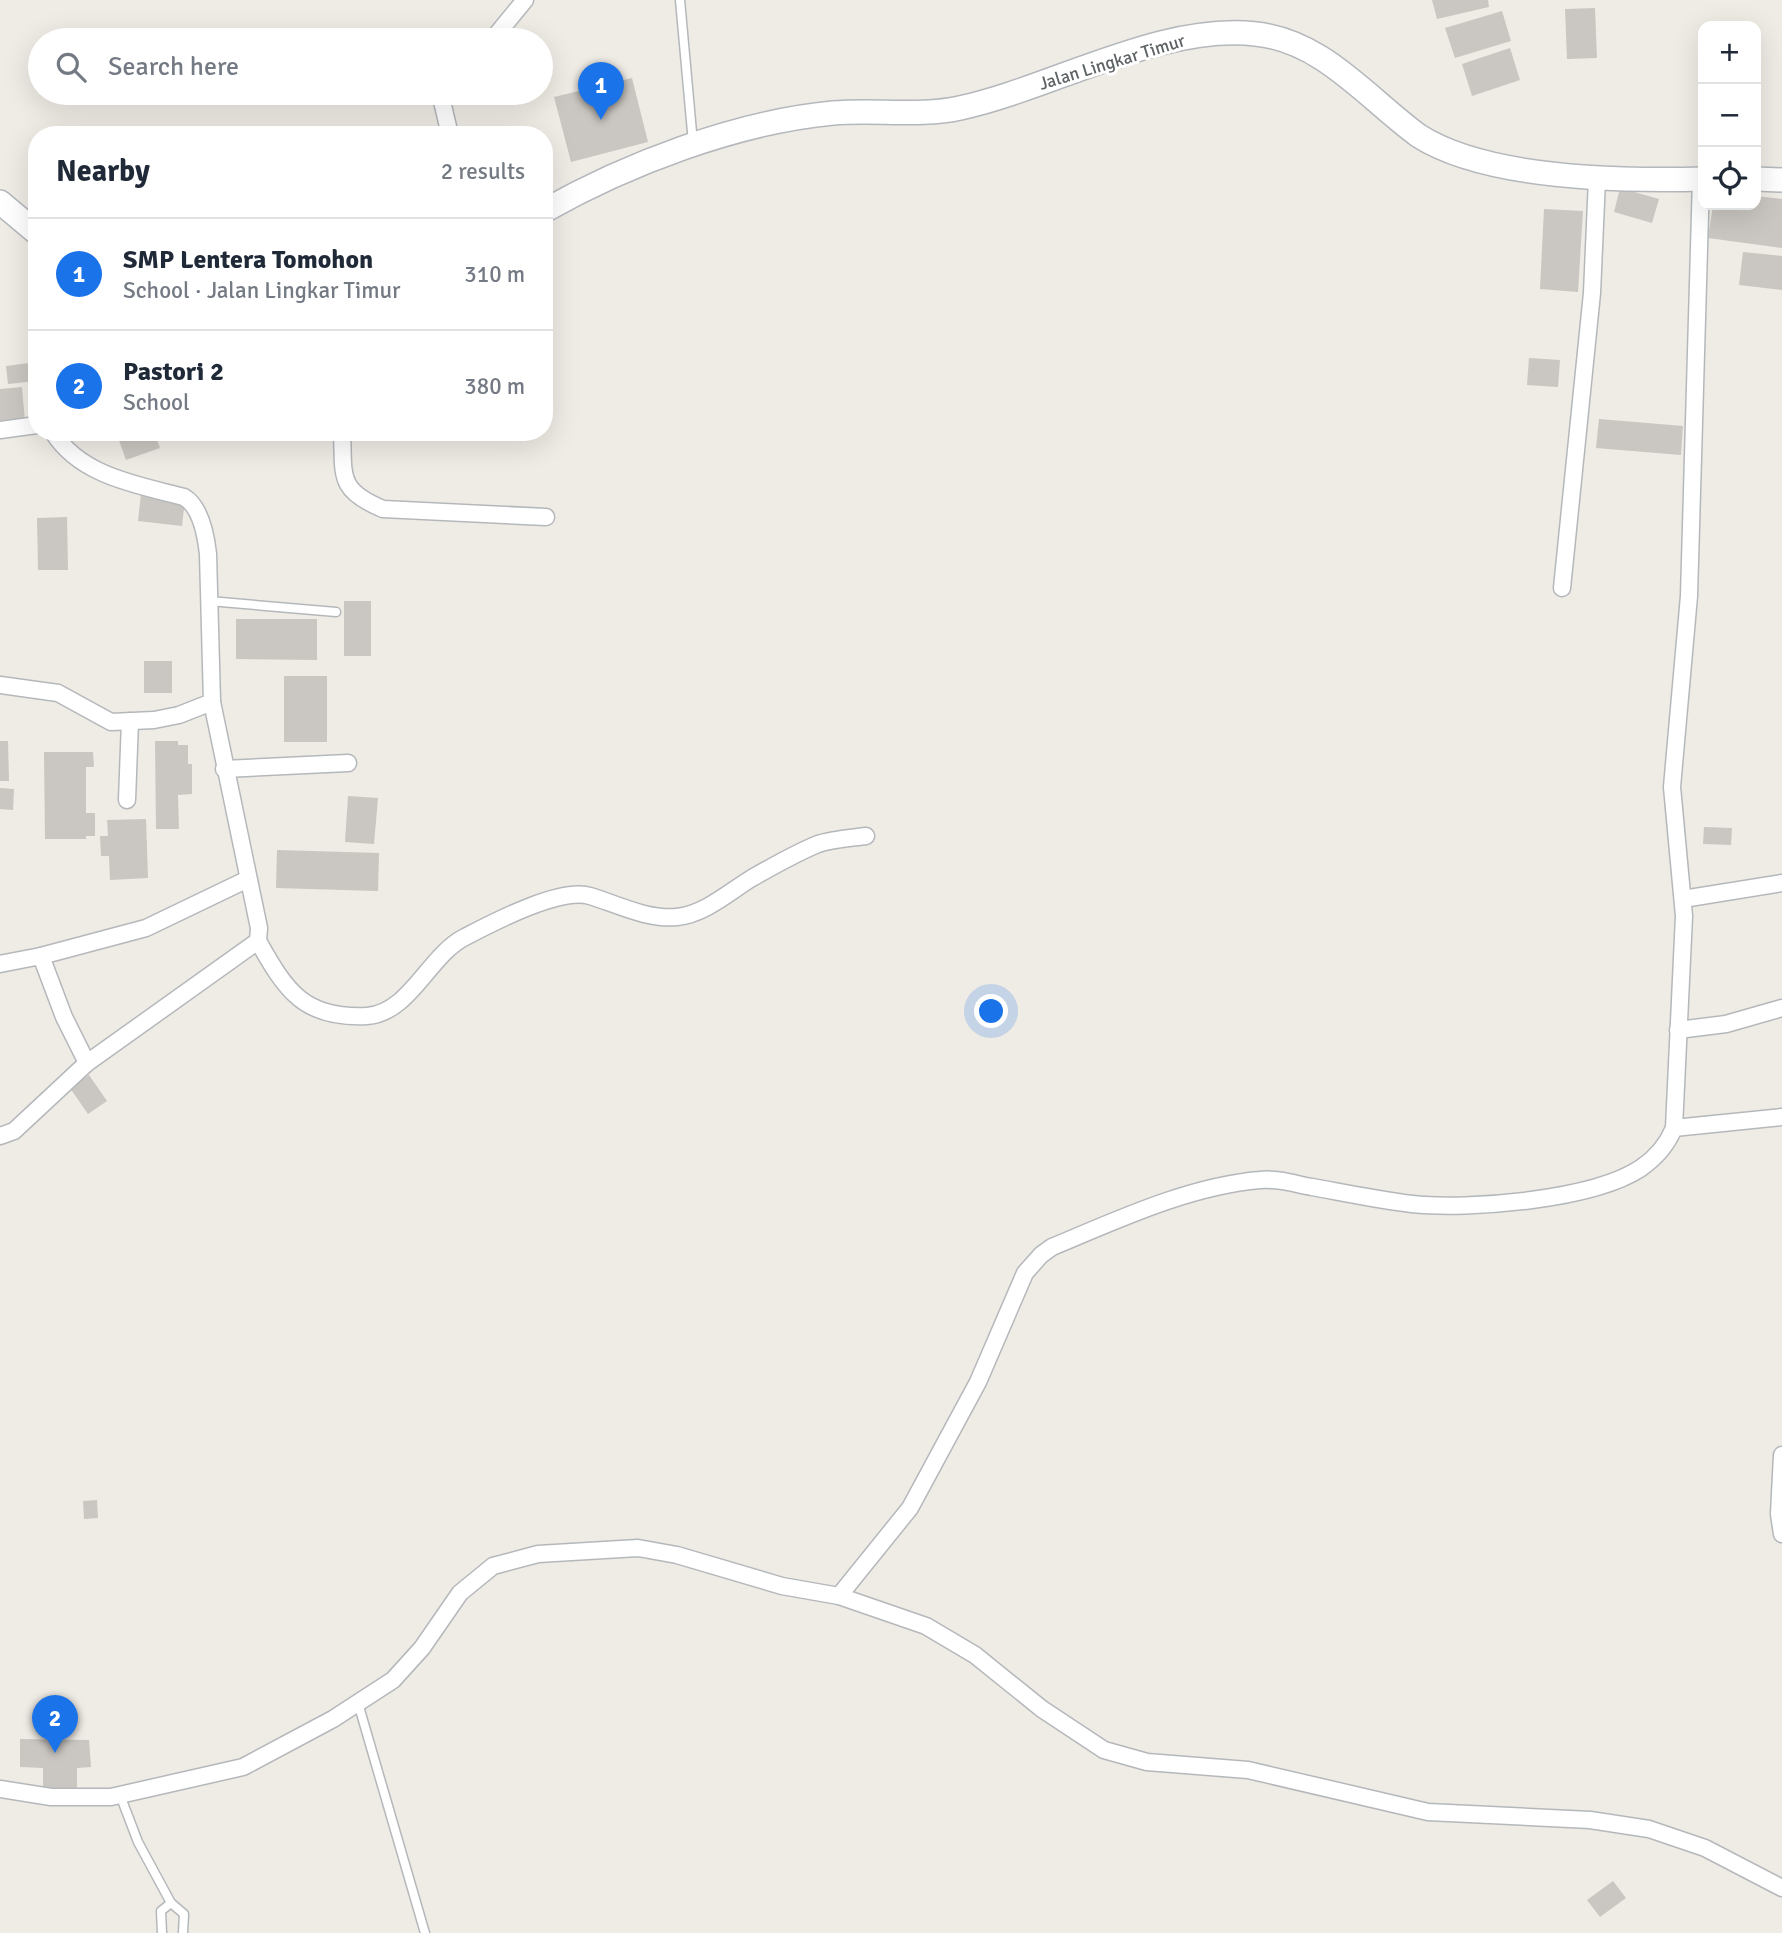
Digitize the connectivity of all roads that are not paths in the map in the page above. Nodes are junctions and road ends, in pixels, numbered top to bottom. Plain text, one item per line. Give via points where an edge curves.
1 (525, 0) edge
2 (680, 0) edge
3 (502, 28) edge
4 (443, 105) edge
5 (448, 126) edge
6 (694, 146) junction
7 (1597, 179) junction
8 (1698, 179) edge
9 (1761, 179) edge
10 (1782, 180) edge
11 (0, 202) edge
12 (553, 206) edge
13 (1701, 210) edge
14 (28, 225) edge
15 (28, 426) edge
16 (0, 430) edge
17 (58, 441) edge
18 (342, 441) edge
19 (546, 517) dead end
20 (1562, 588) dead end
21 (209, 601) junction
22 (336, 612) dead end
23 (0, 685) edge
24 (212, 702) junction
25 (130, 721) junction
26 (348, 763) dead end
27 (224, 769) junction
28 (127, 800) dead end
29 (866, 836) dead end
30 (248, 879) junction
31 (1782, 883) edge
32 (1683, 899) junction
33 (258, 941) junction
34 (41, 956) junction
35 (0, 964) edge
36 (1782, 1008) edge
37 (1678, 1030) junction
38 (87, 1063) junction
39 (1782, 1117) edge
40 (1674, 1128) junction
41 (0, 1136) edge
42 (1782, 1455) edge
43 (1782, 1534) edge
44 (839, 1596) junction
45 (358, 1703) junction
46 (0, 1789) edge
47 (120, 1795) junction
48 (1782, 1888) edge
49 (171, 1903) junction
50 (161, 1932) edge
51 (150, 1933) edge
52 (183, 1933) edge
53 (425, 1933) edge

1 - 3 street
2 - 6 lane
4 - 5 street
6 - 7 main road, Jalan Lingkar Timur via 832,113 958,109 1141,50 1195,37 1255,33 1318,55 1385,112 1437,148 1465,158
6 - 12 main road, Jalan Lingkar Timur via 619,171
7 - 8 main road, Jalan Lingkar Timur
7 - 20 street via 1592,293
9 - 10 main road
11 - 14 main road
13 - 32 street via 1689,596 1672,787
15 - 16 street
17 - 21 street via 87,466 190,500 207,540
18 - 19 street via 345,484 359,499 383,509
21 - 22 lane
21 - 24 street
23 - 25 street via 58,693 111,722
24 - 25 street via 178,715
24 - 27 street
25 - 28 street
26 - 27 street
27 - 30 street
29 - 33 street via 821,843 707,906 676,917 625,909 588,895 527,908 459,940 410,991 390,1008 371,1016 340,1016 305,1005 275,972
30 - 33 street
30 - 34 street via 146,928
31 - 32 street
32 - 37 street
33 - 38 street
34 - 35 street
34 - 38 street
36 - 37 street via 1726,1024
37 - 40 street
38 - 41 street via 14,1131
39 - 40 street
40 - 44 street via 1661,1152 1640,1169 1574,1192 1469,1207 1413,1204 1264,1179 1188,1196 1052,1247 1025,1273 978,1382 911,1508
42 - 43 street
44 - 45 street via 782,1586 638,1548 538,1554 493,1566 460,1593 394,1680
44 - 48 street via 926,1626 975,1655 1042,1709 1104,1750 1147,1762 1248,1770 1428,1812 1590,1820 1649,1829 1705,1848
45 - 47 street via 243,1767
45 - 53 lane
46 - 47 street via 51,1797
47 - 49 lane via 138,1842
49 - 50 lane via 161,1911
49 - 52 lane via 184,1914
50 - 51 lane

